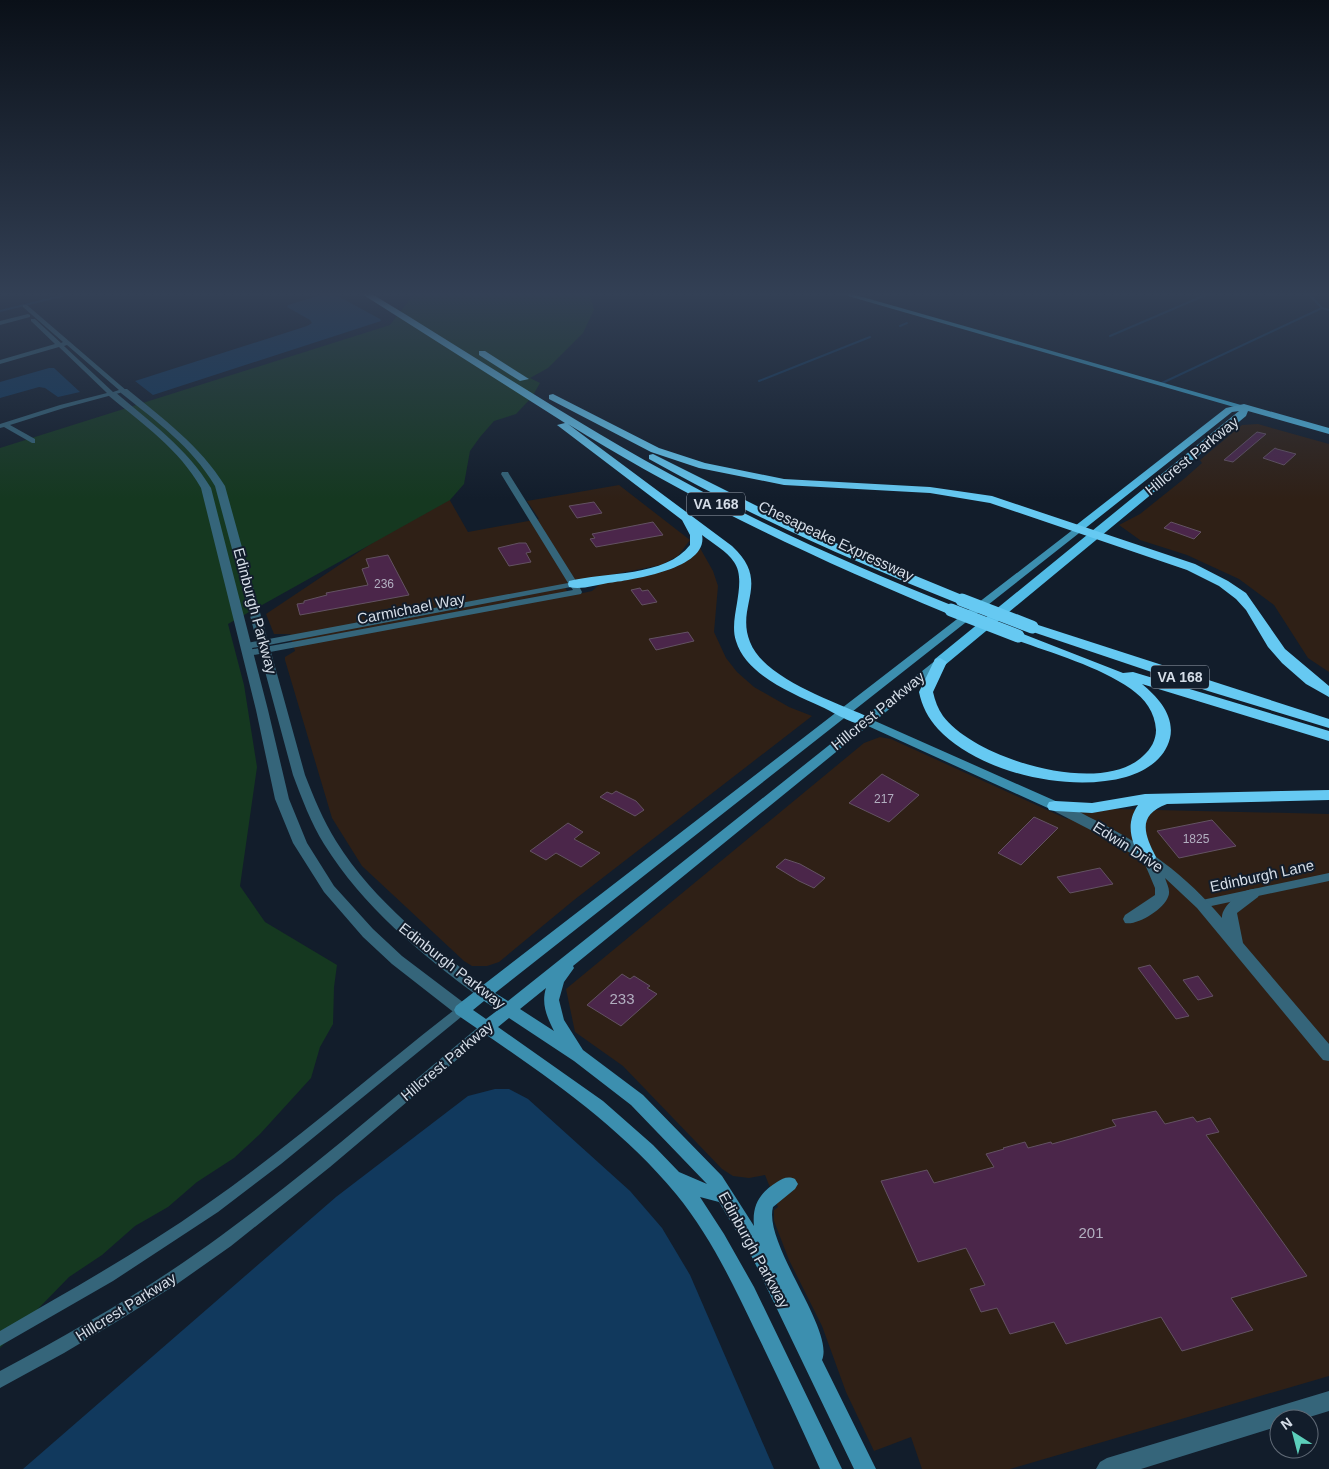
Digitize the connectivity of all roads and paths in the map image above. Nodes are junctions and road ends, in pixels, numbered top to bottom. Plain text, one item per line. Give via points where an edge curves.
1 (80, 363) edge
2 (89, 363) edge
3 (476, 363) edge
4 (497, 363) edge
5 (1075, 363) edge
6 (1080, 363) edge
7 (493, 373) junction
8 (531, 383) dead end
9 (118, 392) junction
10 (1229, 410) junction
11 (1244, 411) junction
12 (3, 425) edge
13 (1329, 431) edge
14 (1329, 439) edge
15 (32, 441) dead end
16 (505, 474) dead end
17 (685, 518) junction
18 (1079, 528) junction
19 (1097, 534) junction
20 (576, 588) junction
21 (264, 646) junction
22 (248, 650) junction
23 (1058, 652) junction
24 (940, 662) junction
25 (1329, 693) edge
26 (845, 711) junction
27 (866, 720) junction
28 (1329, 724) edge
29 (1329, 736) edge
30 (1329, 795) edge
31 (1166, 799) junction
32 (1055, 806) junction
33 (1149, 858) junction
34 (1329, 877) edge
35 (1253, 893) junction
36 (1202, 904) junction
37 (1130, 919) dead end
38 (587, 946) junction
39 (1240, 949) junction
40 (484, 993) junction
41 (462, 1010) junction
42 (508, 1010) junction
43 (487, 1027) junction
44 (580, 1056) junction
45 (1329, 1056) edge
46 (672, 1175) junction
47 (789, 1184) dead end
48 (725, 1196) junction
49 (0, 1339) edge
50 (0, 1380) edge
51 (822, 1380) junction
52 (1329, 1401) edge
53 (831, 1469) edge
54 (865, 1469) edge
55 (1107, 1469) edge

1 - 9 street, Edinburgh Parkway
2 - 9 street, Edinburgh Parkway
3 - 7 highway, Chesapeake Expressway / VA 168
4 - 8 highway
5 - 10 main road
6 - 11 main road
7 - 17 highway
7 - 23 highway, Chesapeake Expressway / VA 168, bridge via 685,488 805,547
9 - 12 street
9 - 21 street, Edinburgh Parkway via 189,446 214,475 224,499
9 - 22 street, Edinburgh Parkway via 180,452 203,482
10 - 11 highway
10 - 18 highway, Hillcrest Parkway
11 - 13 highway
11 - 14 highway
11 - 19 highway, Hillcrest Parkway
12 - 15 street
16 - 20 street
17 - 20 highway via 696,533 697,544 692,553 655,570
17 - 26 highway via 741,562 746,578 741,630 743,641 754,658 789,684
18 - 19 highway
18 - 26 main road, Hillcrest Parkway
18 - 28 highway, Chesapeake Expressway / VA 168, bridge via 1014,506 968,495 805,484 710,468 655,450 550,395 663,463 764,516 861,559 1032,627
19 - 24 highway, Hillcrest Parkway
19 - 25 highway via 1191,567 1225,584 1246,601 1266,634 1290,662
20 - 21 street, Carmichael Way
21 - 22 street, Carmichael Way
21 - 40 street, Edinburgh Parkway via 306,797 343,862 369,896 402,929
22 - 41 street, Edinburgh Parkway via 282,799 310,861 338,900 368,933 397,960
23 - 24 highway via 1104,669 1138,688 1158,709 1165,733 1162,744 1145,763 1122,773 1092,778 1058,776 1007,764 981,752 946,730 933,716 926,692
23 - 29 highway, Chesapeake Expressway / VA 168
24 - 27 main road, Hillcrest Parkway
26 - 27 highway
26 - 40 main road, Hillcrest Parkway
27 - 32 main road, Edwin Drive
27 - 38 main road, Hillcrest Parkway
30 - 31 highway
31 - 32 highway via 1145,799 1092,808
31 - 33 highway via 1147,806 1137,823 1138,839
32 - 33 street, Edwin Drive via 1104,829
33 - 36 street, Edwin Drive
33 - 37 street via 1162,888 1162,896
34 - 35 street, Edinburgh Lane
35 - 36 street, Edinburgh Lane
35 - 39 street via 1230,910
36 - 39 street, Edwin Drive
38 - 42 main road, Hillcrest Parkway
38 - 44 main road via 556,982 551,1006 557,1024
39 - 45 street, Edwin Drive
40 - 41 main road, Hillcrest Parkway
40 - 42 main road, Edinburgh Parkway
41 - 43 main road, Edinburgh Parkway
41 - 49 street, Hillcrest Parkway via 258,1175 212,1208 155,1247
42 - 43 main road, Hillcrest Parkway
42 - 44 main road, Edinburgh Parkway
43 - 46 main road, Edinburgh Parkway via 594,1102
43 - 50 street, Hillcrest Parkway via 313,1173 226,1241 118,1314
44 - 48 main road, Edinburgh Parkway via 637,1100 686,1148
46 - 48 main road via 694,1188
46 - 53 main road, Edinburgh Parkway via 695,1204 731,1261
47 - 51 main road via 764,1203 761,1214 809,1330
48 - 51 main road, Edinburgh Parkway via 760,1253
51 - 54 main road, Edinburgh Parkway
52 - 55 street

